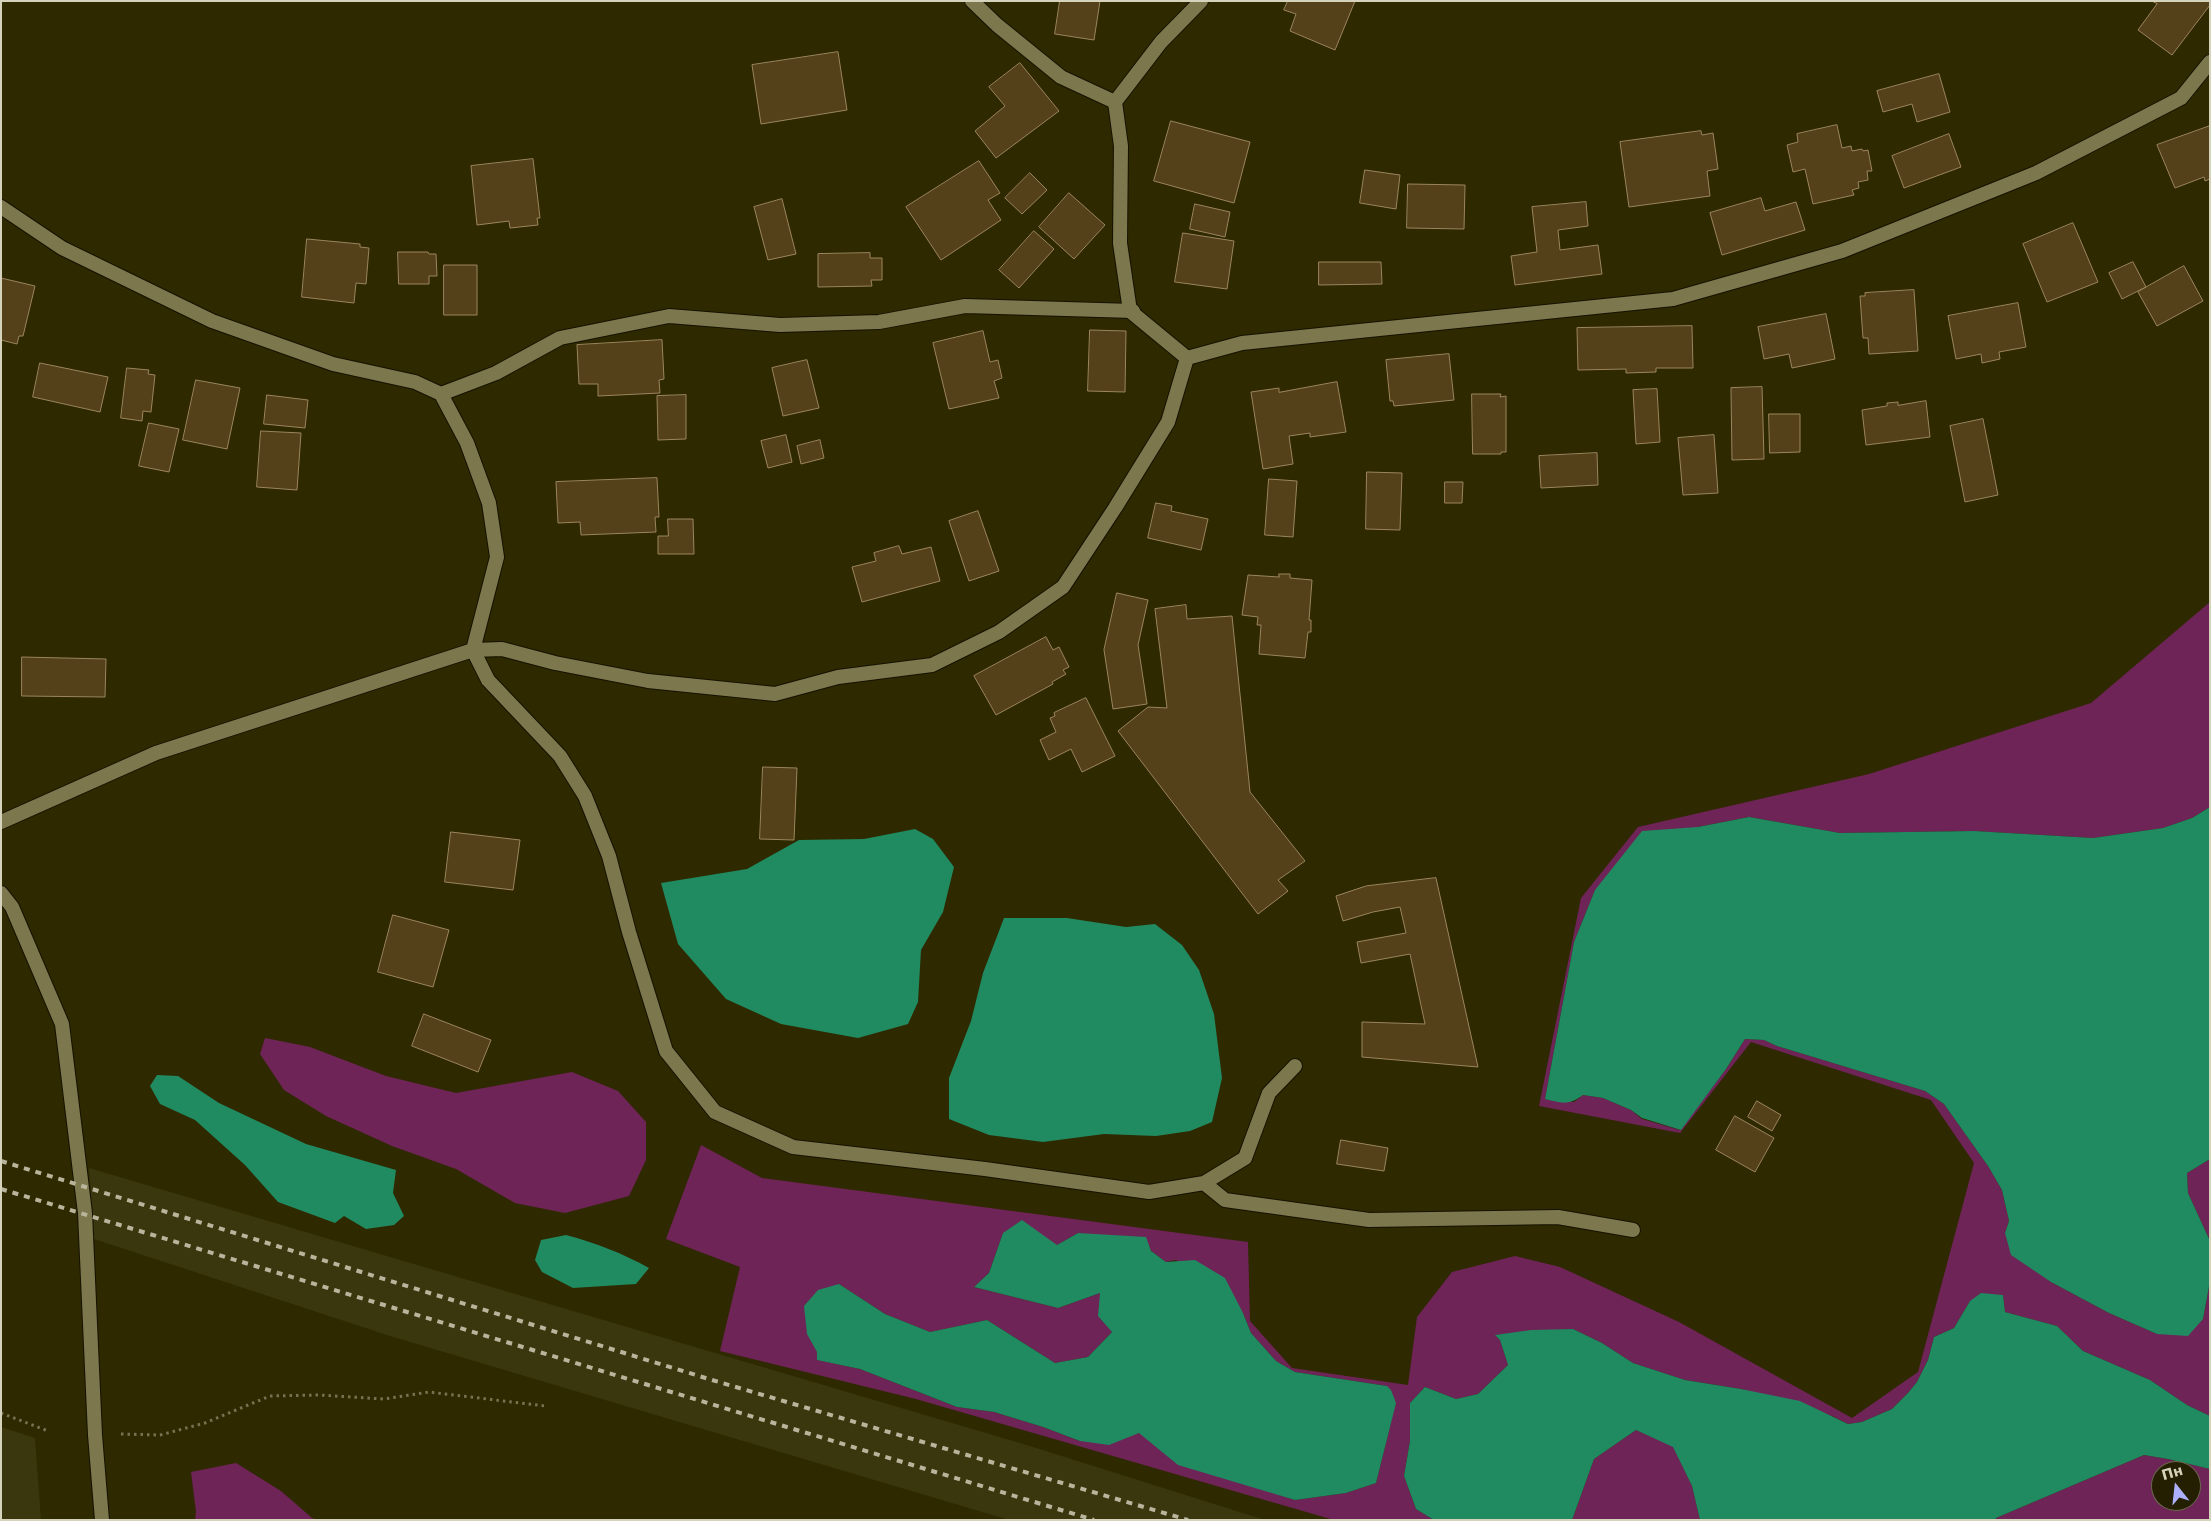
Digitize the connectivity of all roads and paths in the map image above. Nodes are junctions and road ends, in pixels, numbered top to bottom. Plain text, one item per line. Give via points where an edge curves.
1 (972, 1) edge
2 (1201, 1) edge
3 (2210, 62) edge
4 (1115, 102) junction
5 (1, 207) edge
6 (1132, 311) junction
7 (1187, 358) junction
8 (441, 394) junction
9 (473, 650) junction
10 (1, 822) edge
11 (1, 893) edge
12 (1295, 1066) dead end
13 (1204, 1183) junction
14 (1633, 1230) dead end
15 (545, 1406) dead end
16 (1, 1413) edge
17 (48, 1431) dead end
18 (116, 1434) dead end
19 (102, 1520) edge

1 - 4 street via 1061,77
2 - 4 street via 1161,42
3 - 7 street via 2181,98 2036,172 1832,254 1673,299 1242,343
4 - 6 street via 1122,146 1120,243
5 - 8 street via 62,248 212,321 333,364 415,382
6 - 7 street
6 - 8 street via 965,306 879,322 780,325 668,316 560,338 496,373
7 - 9 street via 1168,422 1063,587 999,632 932,665 838,677 775,694 648,681 502,649
8 - 9 street via 468,442 489,503 497,557
9 - 10 street via 156,753
9 - 13 street via 488,680 560,756 585,796 609,856 666,1051 715,1112 793,1147 1149,1192
11 - 19 street via 12,907 62,1024 85,1213
12 - 13 street via 1269,1092 1245,1158
13 - 14 street via 1225,1200 1369,1220 1558,1217
15 - 18 path via 429,1392 384,1398 270,1396 205,1423 160,1435
16 - 17 path

